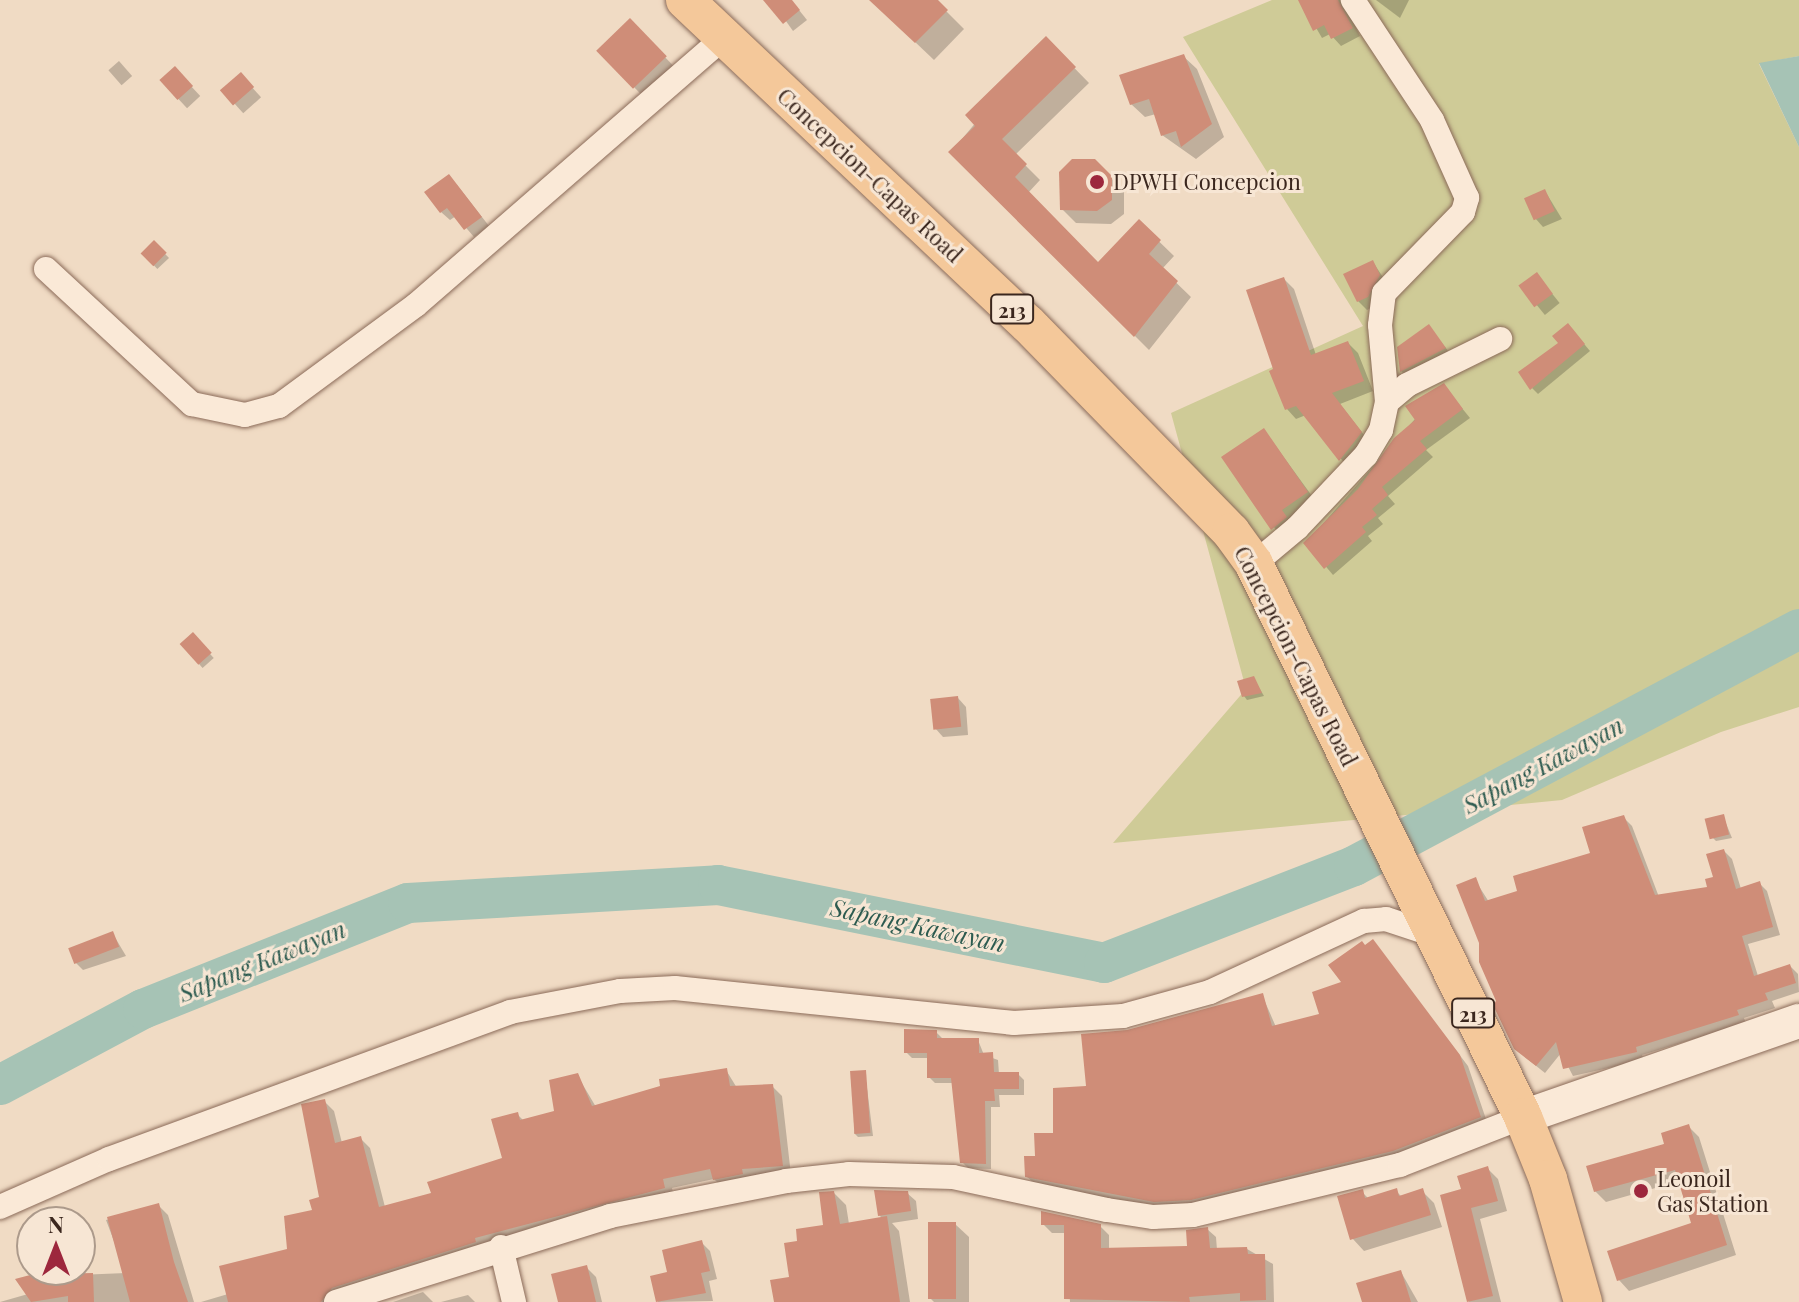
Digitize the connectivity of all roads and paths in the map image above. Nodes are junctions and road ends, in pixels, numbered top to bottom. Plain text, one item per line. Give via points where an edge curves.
1 (685, 0) edge
2 (1353, 0) edge
3 (724, 37) junction
4 (46, 269) dead end
5 (1500, 339) dead end
6 (1387, 402) junction
7 (1254, 564) junction
8 (1428, 922) junction
9 (1799, 1021) edge
10 (1523, 1117) junction
11 (0, 1207) edge
12 (501, 1247) junction
13 (336, 1302) edge
14 (514, 1302) edge
15 (1583, 1302) edge

1 - 3 main road, Concepcion-Capas Road / 213
2 - 6 street via 1432,120 1467,198 1463,212 1384,293 1380,325
3 - 4 street via 416,305 279,406 245,415 192,404
3 - 7 main road, Concepcion-Capas Road / 213 via 1028,324 1231,532
5 - 6 street via 1407,385
6 - 7 street via 1381,430 1366,455 1297,528
7 - 8 main road, Concepcion-Capas Road / 213
8 - 10 main road, Concepcion-Capas Road / 213
8 - 11 street via 1364,921 1210,992 1123,1016 1014,1023 675,988 510,1012 109,1159
9 - 10 main road
10 - 12 street via 1400,1165 1193,1215 1153,1217 1107,1210 953,1177 849,1174 643,1208
10 - 15 main road, 213 via 1548,1179
12 - 13 street
12 - 14 street

